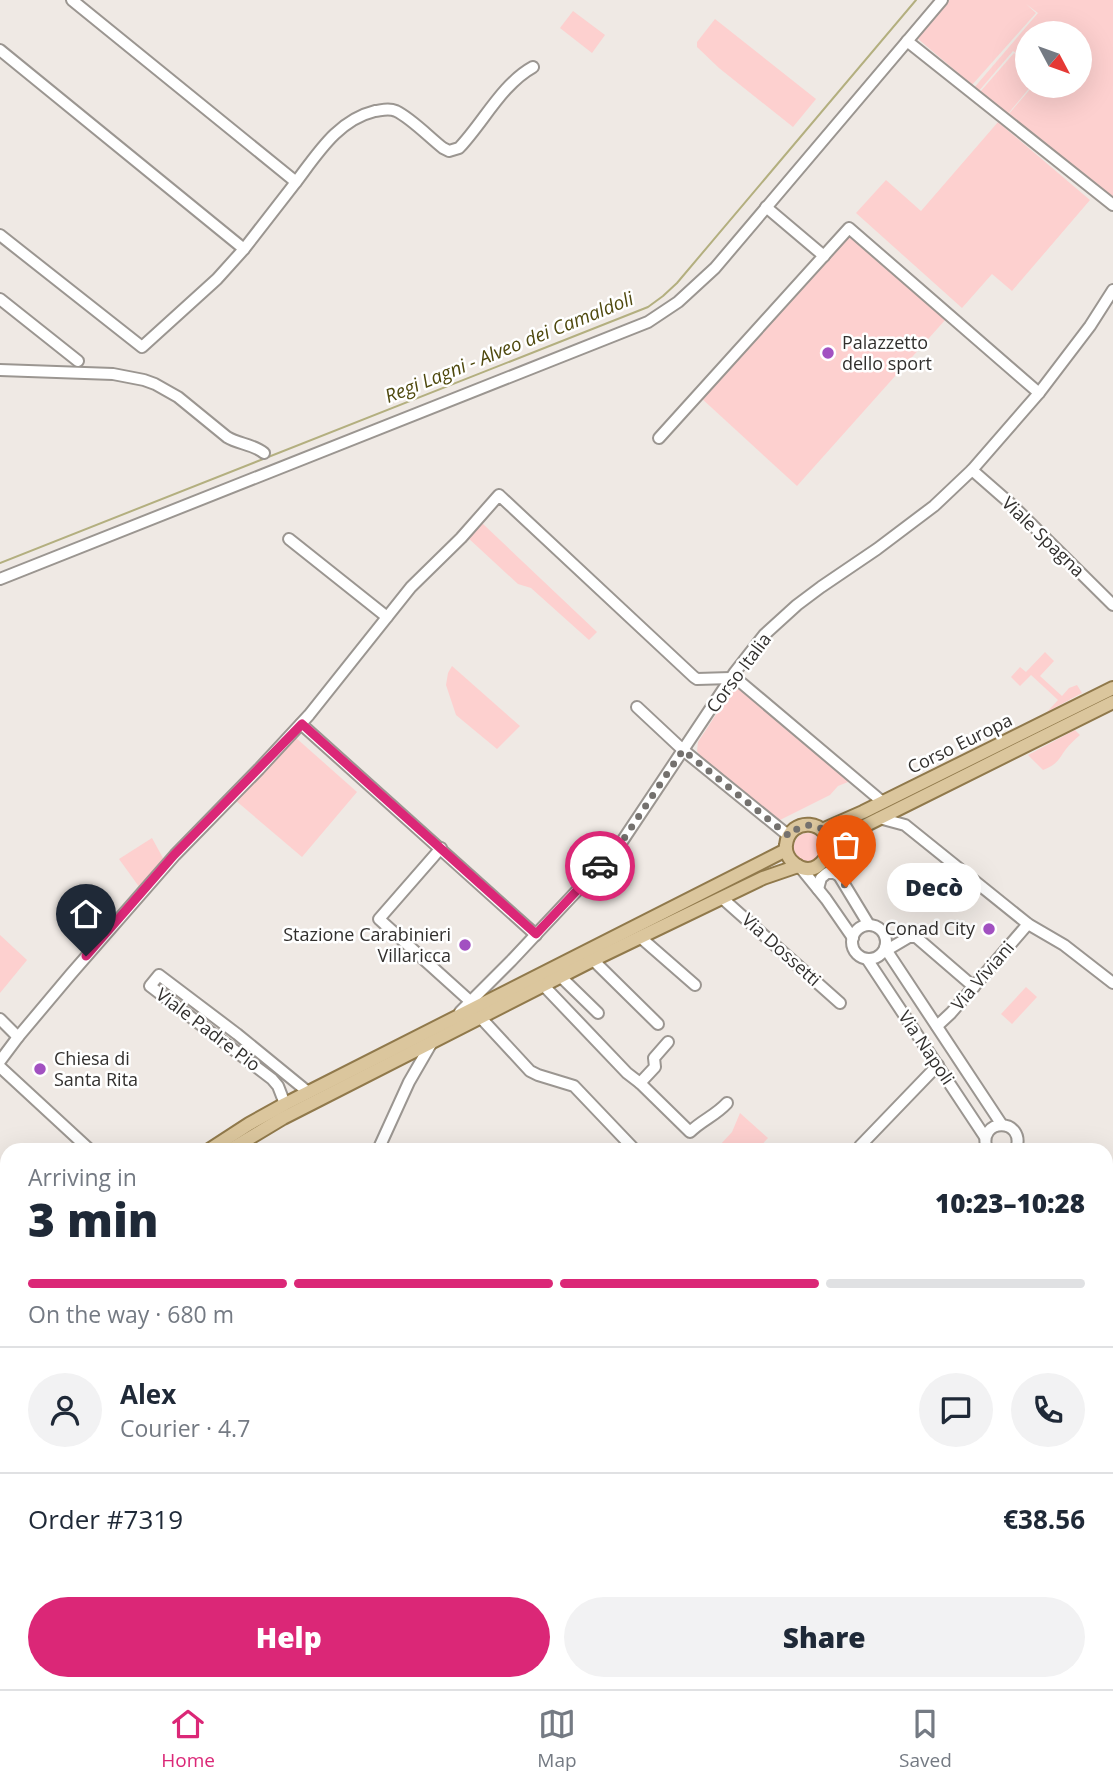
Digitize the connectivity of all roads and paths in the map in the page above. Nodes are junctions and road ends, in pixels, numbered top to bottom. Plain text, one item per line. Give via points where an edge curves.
1 (72, 0) edge
2 (942, 0) edge
3 (907, 41) junction
4 (0, 50) edge
5 (533, 67) dead end
6 (296, 182) junction
7 (1113, 205) edge
8 (766, 207) junction
9 (0, 235) edge
10 (243, 249) junction
11 (824, 256) junction
12 (1113, 290) edge
13 (0, 299) edge
14 (78, 361) dead end
15 (1, 369) edge
16 (1039, 393) junction
17 (659, 438) dead end
18 (264, 453) dead end
19 (972, 470) junction
20 (289, 539) dead end
21 (0, 579) edge
22 (1113, 605) edge
23 (387, 617) junction
24 (731, 678) junction
25 (1113, 688) edge
26 (1113, 702) edge
27 (637, 706) dead end
28 (302, 724) junction
29 (683, 750) junction
30 (881, 803) junction
31 (904, 806) junction
32 (878, 818) junction
33 (905, 825) junction
34 (822, 830) junction
35 (789, 836) junction
36 (440, 848) junction
37 (786, 850) junction
38 (829, 852) junction
39 (799, 867) junction
40 (839, 876) junction
41 (818, 889) junction
42 (722, 898) junction
43 (869, 925) junction
44 (1028, 925) junction
45 (536, 934) junction
46 (640, 937) junction
47 (853, 938) junction
48 (886, 949) junction
49 (867, 959) junction
50 (593, 960) junction
51 (561, 977) junction
52 (1113, 983) edge
53 (695, 985) dead end
54 (487, 986) junction
55 (544, 986) junction
56 (974, 987) junction
57 (496, 998) junction
58 (471, 1002) junction
59 (840, 1003) dead end
60 (597, 1013) dead end
61 (481, 1018) junction
62 (0, 1019) edge
63 (658, 1024) dead end
64 (937, 1026) junction
65 (446, 1030) junction
66 (18, 1037) junction
67 (668, 1042) dead end
68 (431, 1044) junction
69 (0, 1061) edge
70 (394, 1062) junction
71 (938, 1065) junction
72 (0, 1067) edge
73 (410, 1080) junction
74 (640, 1083) junction
75 (308, 1092) junction
76 (727, 1103) dead end
77 (285, 1104) junction
78 (1002, 1125) junction
79 (985, 1137) junction
80 (82, 1143) edge
81 (220, 1143) edge
82 (242, 1143) edge
83 (381, 1143) edge
84 (628, 1143) edge
85 (863, 1143) edge
86 (986, 1143) edge
87 (1018, 1143) edge

1 - 6 street
2 - 3 street
3 - 7 street
3 - 8 street
4 - 10 street
5 - 6 street via 500,97 458,148 443,148 399,113 386,109 342,127
6 - 10 street
8 - 11 street
8 - 21 street via 715,268 648,322
9 - 10 street via 142,347
11 - 16 street via 849,228
11 - 17 street
12 - 16 street, Corso Italia
13 - 14 street
15 - 18 street via 113,374 144,380 178,397 233,441
16 - 19 street, Corso Italia
19 - 22 street, Viale Spagna
19 - 24 street, Corso Italia via 909,526 797,605 763,637
20 - 23 street
23 - 24 street via 499,495 694,677
23 - 28 street
24 - 29 street, Corso Italia
24 - 30 street
25 - 30 main road, Corso Europa
26 - 31 main road, Corso Europa
27 - 29 street
28 - 36 street
28 - 66 street via 174,855
29 - 35 street
29 - 45 street, Corso Italia via 619,846
30 - 34 main road, Corso Europa
31 - 32 main road, Corso Europa
31 - 33 street
32 - 33 street
32 - 38 main road, Corso Europa via 840,838
33 - 44 street
34 - 35 main road via 804,825
34 - 38 main road via 829,839
35 - 37 main road
36 - 45 street
36 - 58 street via 379,919
37 - 39 main road
37 - 57 main road
38 - 39 main road via 815,867
38 - 40 street
39 - 41 street
39 - 42 main road
40 - 41 street via 827,873
40 - 43 street
41 - 47 street
42 - 46 main road
42 - 59 street, Via Dossetti
43 - 47 street via 857,930
43 - 48 street via 884,935
44 - 52 street via 1064,945
44 - 56 street, Via Viviani
45 - 54 street, Corso Italia
46 - 50 main road
46 - 53 street
47 - 49 street via 856,951
48 - 49 street
48 - 56 street via 916,937
48 - 64 street, Via Napoli
49 - 71 street, Via Napoli
50 - 51 main road
50 - 63 street
51 - 55 main road
51 - 60 street
54 - 57 street
54 - 58 street, Corso Italia
55 - 61 main road
55 - 74 street
56 - 64 street, Via Viviani
57 - 65 main road
58 - 65 street, Corso Italia
61 - 65 main road
61 - 84 street via 530,1071 574,1086
62 - 66 street
64 - 78 street, Via Napoli
65 - 68 main road
65 - 75 main road
66 - 69 street
67 - 74 street
68 - 70 main road
68 - 73 street
70 - 73 street via 406,1065
70 - 82 main road
71 - 79 street, Via Napoli
71 - 85 street
72 - 80 street
73 - 83 street
74 - 76 street via 690,1132
75 - 77 main road
75 - 77 street, Viale Padre Pio via 159,975 150,986 272,1079
77 - 81 main road
78 - 79 street
78 - 87 street, Via Napoli via 1015,1132
79 - 86 street

